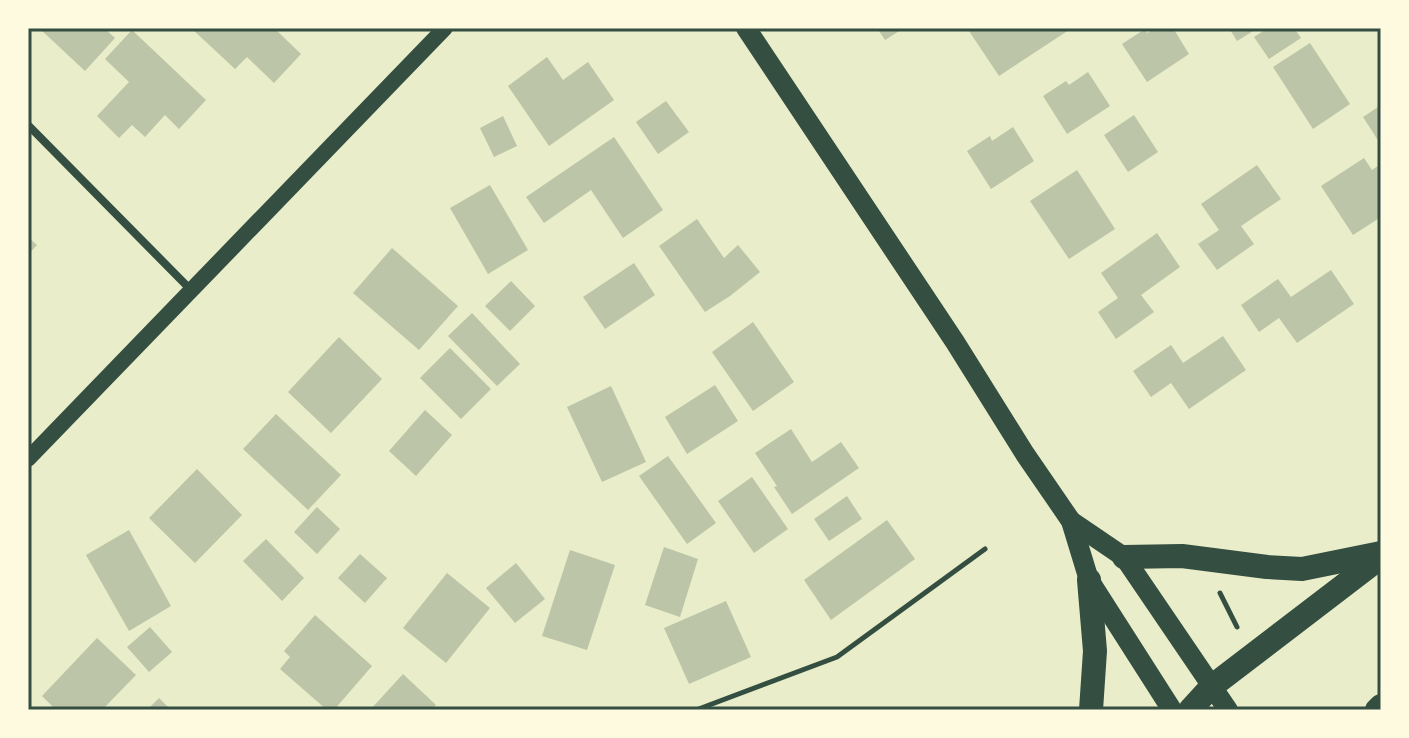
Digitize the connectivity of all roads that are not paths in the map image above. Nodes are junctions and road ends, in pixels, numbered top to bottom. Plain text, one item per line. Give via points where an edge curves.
1 (445, 28) edge
2 (744, 30) edge
3 (28, 125) edge
4 (191, 290) junction
5 (28, 459) edge
6 (1071, 521) junction
7 (1381, 555) edge
8 (1124, 557) junction
9 (1089, 580) junction
10 (1211, 687) junction
11 (1091, 710) edge
12 (1172, 710) edge
13 (1190, 710) edge
14 (1228, 710) edge

1 - 4 main road
2 - 6 main road
3 - 4 street
4 - 5 main road
6 - 8 main road
6 - 9 main road
7 - 8 highway via 1302,569 1182,556
7 - 10 highway
8 - 10 main road
9 - 11 highway via 1095,651
9 - 12 main road
10 - 13 highway
10 - 14 main road

